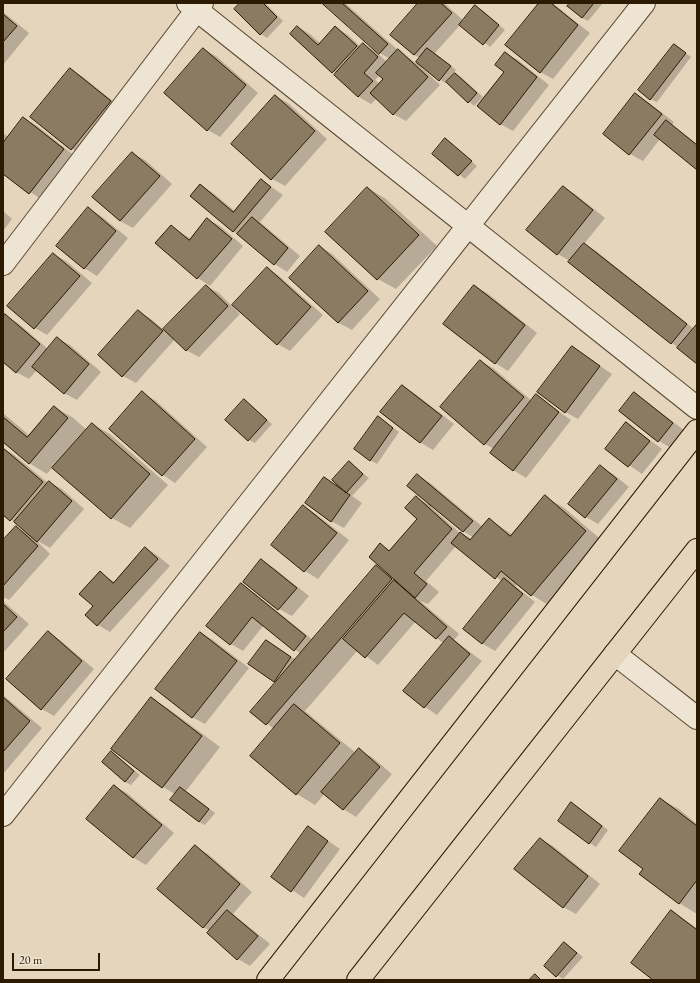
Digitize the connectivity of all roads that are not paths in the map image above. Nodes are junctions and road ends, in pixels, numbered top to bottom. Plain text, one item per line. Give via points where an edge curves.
1 (644, 3) edge
2 (196, 5) edge
3 (469, 225) junction
4 (3, 264) edge
5 (697, 408) edge
6 (697, 431) edge
7 (697, 550) edge
8 (616, 654) junction
9 (697, 718) edge
10 (3, 815) edge
11 (268, 980) edge
12 (358, 980) edge

1 - 3 street
2 - 3 street
2 - 4 street
3 - 5 street
3 - 10 street
6 - 11 main road
7 - 8 main road
8 - 9 street
8 - 12 main road

